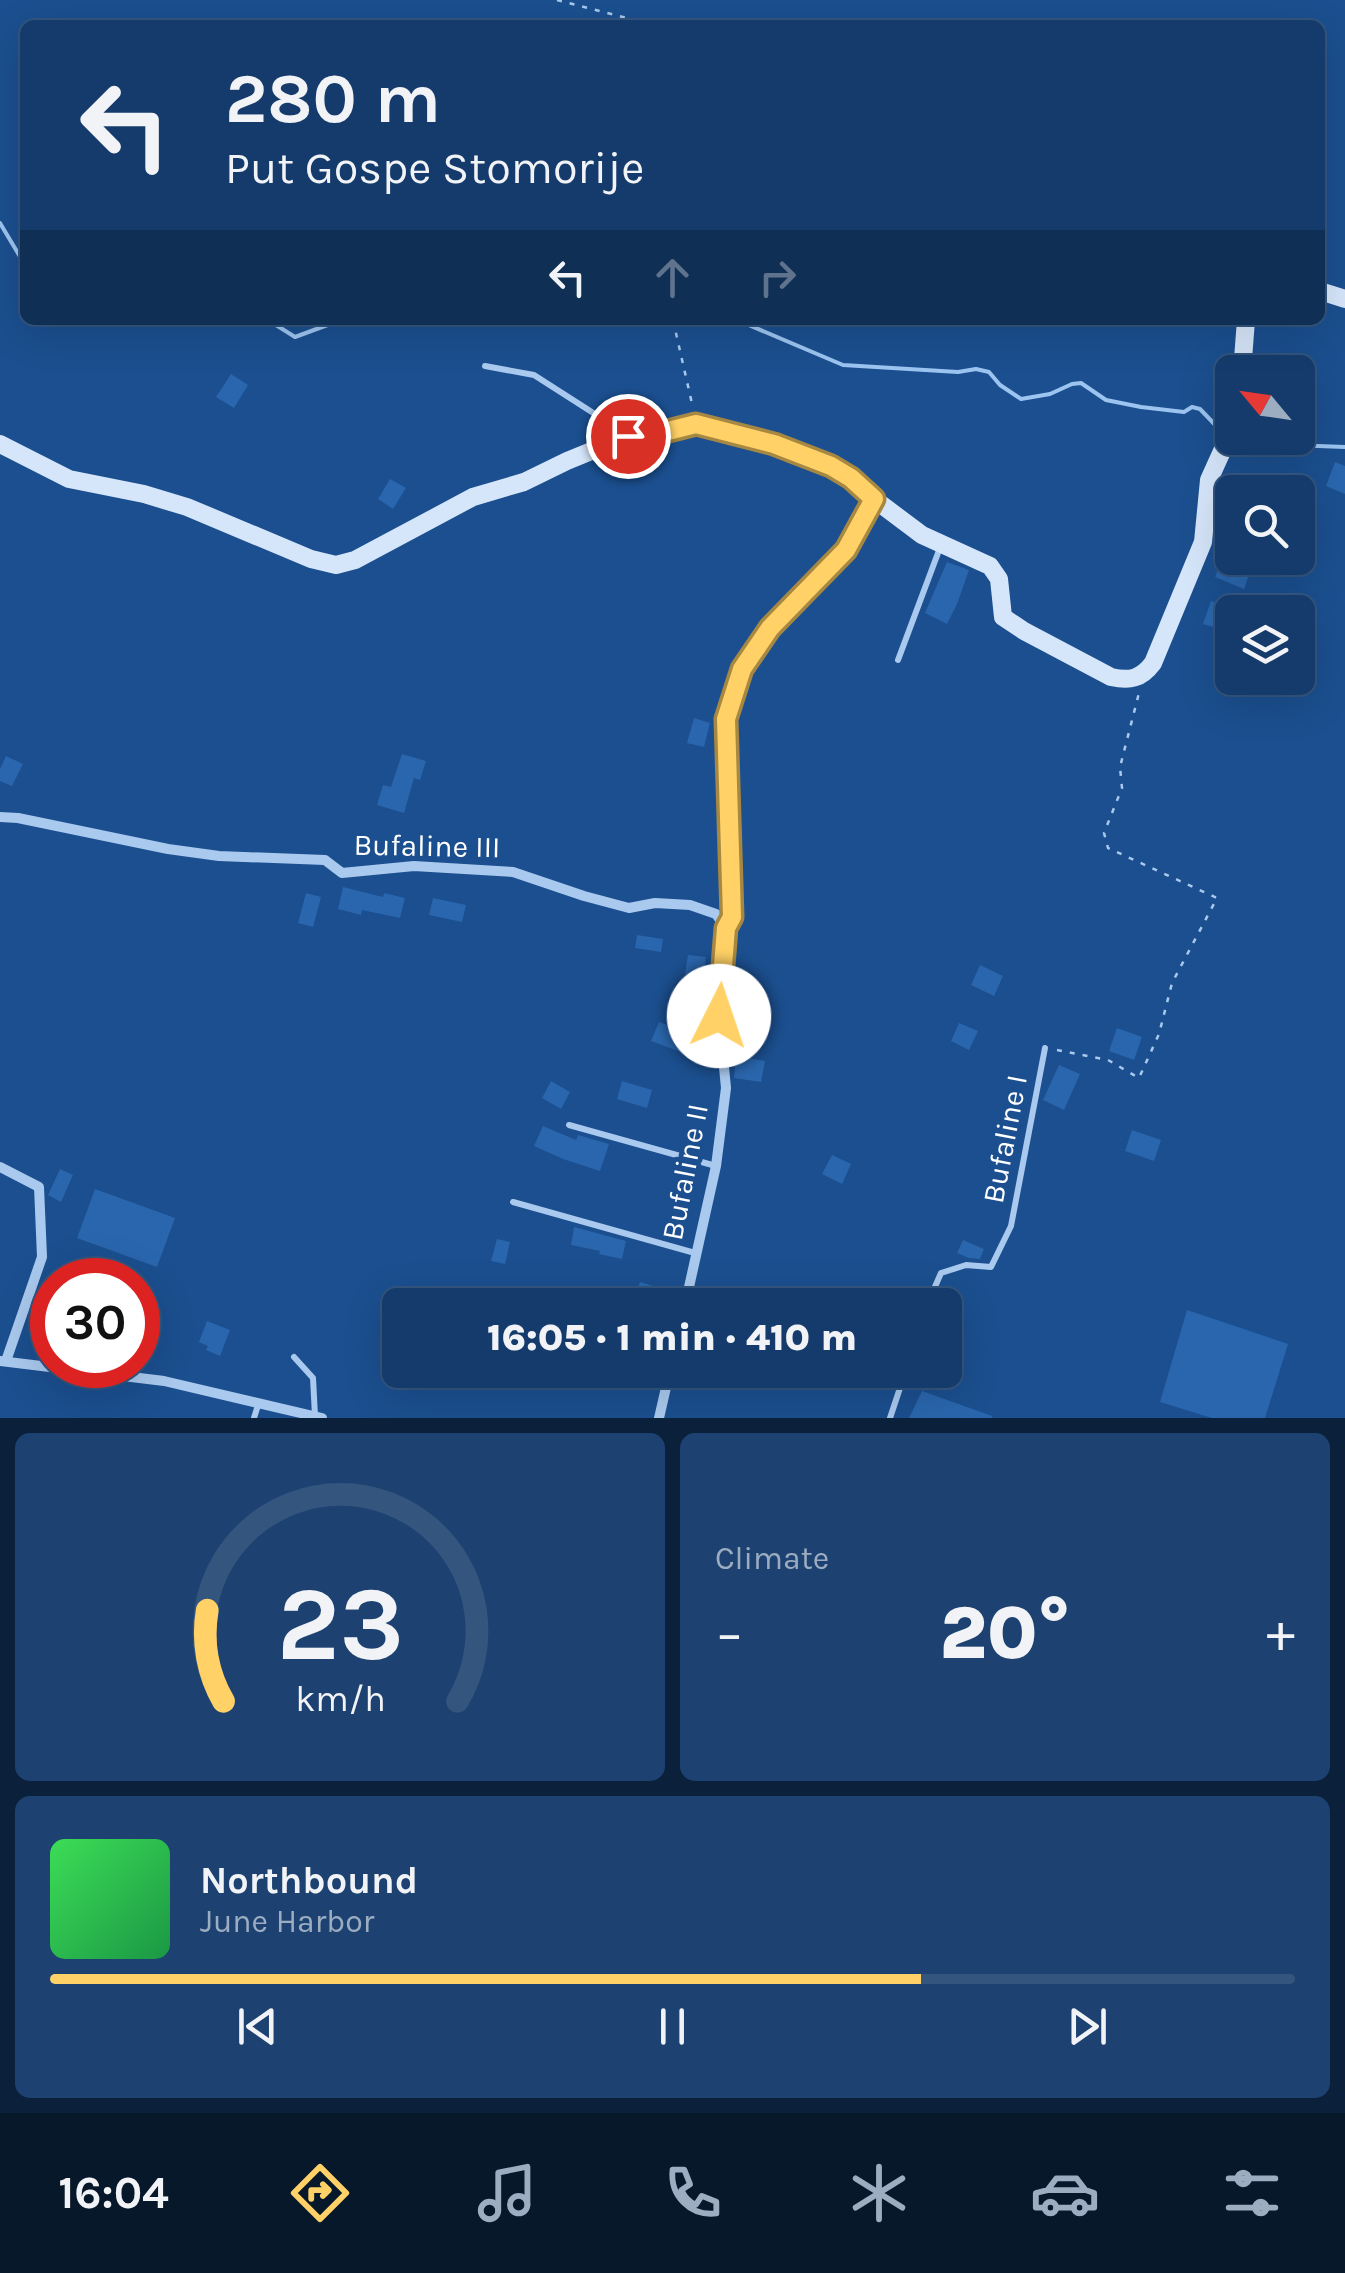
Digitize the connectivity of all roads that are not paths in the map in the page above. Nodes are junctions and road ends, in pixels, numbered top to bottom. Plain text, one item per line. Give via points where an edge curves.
1 (1246, 325) edge
2 (1243, 355) edge
3 (486, 366) dead end
4 (628, 436) junction
5 (0, 444) edge
6 (1220, 455) edge
7 (874, 499) junction
8 (942, 544) junction
9 (898, 660) dead end
10 (0, 817) edge
11 (726, 928) junction
12 (1044, 1048) road end
13 (568, 1125) dead end
14 (716, 1166) junction
15 (0, 1167) edge
16 (513, 1202) dead end
17 (695, 1252) junction
18 (688, 1288) edge
19 (935, 1288) edge
20 (294, 1357) dead end
21 (3, 1361) edge
22 (666, 1388) edge
23 (900, 1388) edge
24 (259, 1402) junction
25 (254, 1418) edge
26 (318, 1418) edge
27 (659, 1418) edge
28 (890, 1418) edge

1 - 2 street
3 - 4 lane via 534,376
4 - 5 street via 472,497 336,566 187,507 69,479
4 - 7 street via 696,424 831,466
6 - 8 street via 1209,480 1203,542 1153,664 1138,678 1111,677 1003,617 999,578 990,566
7 - 8 street
7 - 11 street, Bufaline II via 846,550 770,628 742,669 726,719 732,917
8 - 9 lane
10 - 11 street, Bufaline III via 218,856 326,860 342,872 414,866 513,872 629,908 690,905 716,914
11 - 14 street, Bufaline II via 719,1016 726,1088
12 - 19 lane, Bufaline I via 1011,1226 991,1267 966,1265 941,1274
13 - 14 lane
14 - 17 street, Bufaline II
15 - 21 street via 38,1187 42,1257
16 - 17 lane
17 - 18 street, Bufaline II
20 - 26 lane via 313,1378
21 - 24 street
22 - 27 street
23 - 28 lane
24 - 25 lane
24 - 26 street

